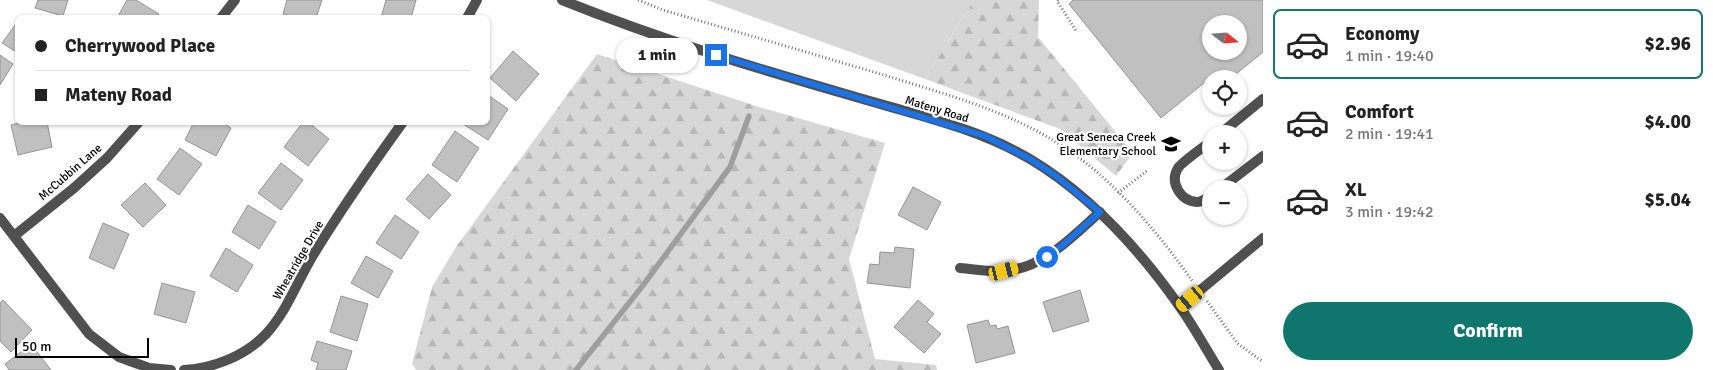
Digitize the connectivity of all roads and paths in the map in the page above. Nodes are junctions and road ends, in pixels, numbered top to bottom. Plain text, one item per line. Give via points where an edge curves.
1 (235, 0) edge
2 (477, 0) edge
3 (562, 0) edge
4 (1058, 0) edge
5 (223, 15) edge
6 (470, 15) edge
7 (1077, 32) dead end
8 (1263, 99) edge
9 (135, 125) edge
10 (400, 125) edge
11 (1231, 125) edge
12 (1202, 148) edge
13 (1263, 156) edge
14 (1148, 170) dead end
15 (1232, 180) edge
16 (1118, 193) dead end
17 (1202, 200) edge
18 (1100, 212) junction
19 (0, 218) edge
20 (14, 236) junction
21 (1263, 238) edge
22 (960, 268) dead end
23 (1180, 307) junction
24 (171, 370) edge
25 (184, 370) edge
26 (1219, 370) edge

1 - 5 street
2 - 6 street
3 - 18 street, Mateny Road via 733,61 985,136 1030,159
4 - 7 path
8 - 11 street
9 - 20 street, McCubbin Lane via 107,158
10 - 25 street, Wheatridge Drive via 314,254 290,300 266,334 222,362 201,369
12 - 17 street via 1178,167 1175,179 1178,193 1186,200
13 - 15 street
14 - 16 path
18 - 22 street via 1047,257 1029,265 1004,271
18 - 23 street, Mateny Road via 1144,260
19 - 20 street
20 - 24 street via 89,334 119,357 149,368
21 - 23 street
23 - 26 street, Mateny Road

